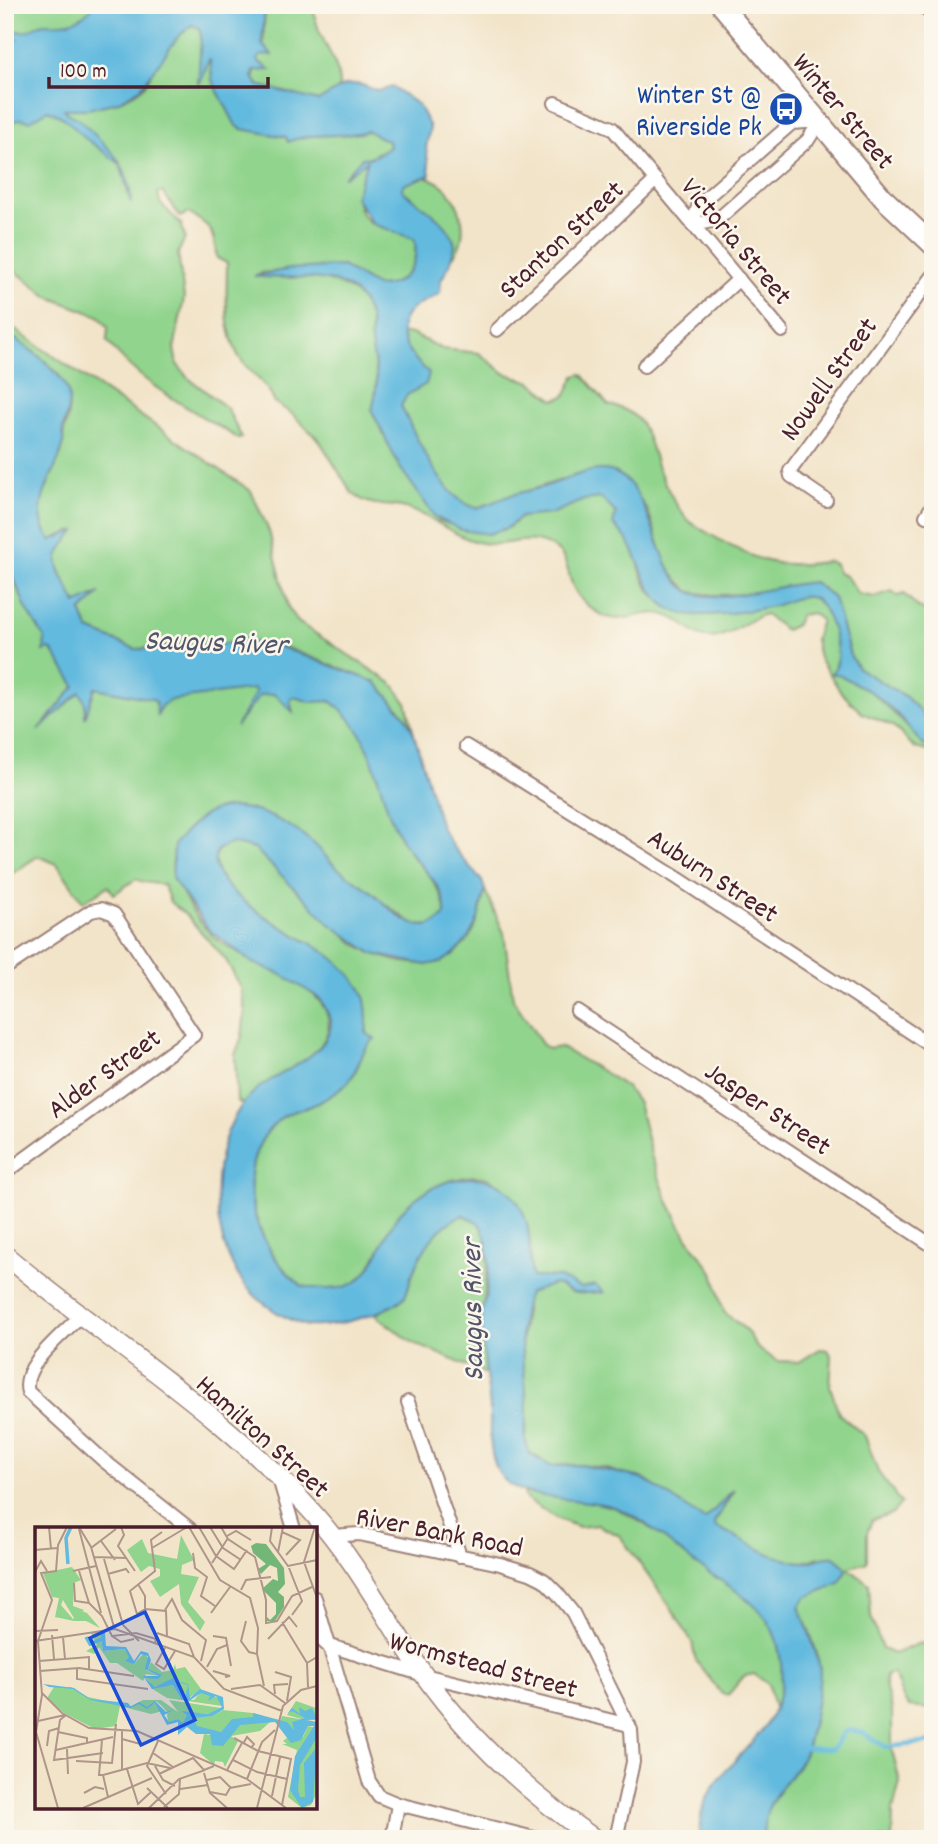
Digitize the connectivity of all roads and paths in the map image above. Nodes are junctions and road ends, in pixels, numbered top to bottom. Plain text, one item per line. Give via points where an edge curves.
1 (721, 5) edge
2 (921, 5) edge
3 (933, 15) edge
4 (555, 103) dead end
5 (820, 121) junction
6 (656, 180) junction
7 (692, 225) junction
8 (933, 245) edge
9 (933, 276) edge
10 (739, 279) junction
11 (497, 330) dead end
12 (782, 331) dead end
13 (644, 366) dead end
14 (825, 500) dead end
15 (466, 746) dead end
16 (5, 968) edge
17 (577, 1011) dead end
18 (933, 1047) edge
19 (5, 1173) edge
20 (933, 1246) edge
21 (5, 1255) edge
22 (79, 1317) junction
23 (408, 1402) dead end
24 (279, 1478) junction
25 (187, 1527) edge
26 (293, 1527) edge
27 (333, 1536) junction
28 (460, 1556) junction
29 (317, 1606) edge
30 (317, 1636) edge
31 (327, 1645) junction
32 (424, 1675) junction
33 (629, 1726) junction
34 (398, 1804) junction
35 (392, 1839) edge
36 (538, 1839) edge
37 (595, 1839) edge
38 (616, 1839) edge

1 - 5 main road, Winter Street
2 - 3 street
4 - 6 street, Victoria Street via 612,128
5 - 7 street via 808,140 717,220
5 - 7 street via 792,123 699,204
5 - 8 main road, Winter Street via 883,198
6 - 7 street, Victoria Street
6 - 11 street, Stanton Street
7 - 10 street, Victoria Street
9 - 14 street, Nowell Street via 790,471
10 - 12 street, Victoria Street
10 - 13 street
15 - 18 street, Auburn Street via 679,879
16 - 19 street, Alder Street via 91,911 101,909 114,914 194,1035
17 - 20 street, Jasper Street
21 - 22 main road, Hamilton Street
22 - 24 main road, Hamilton Street via 201,1409
22 - 25 street via 33,1367 28,1392
23 - 28 street
24 - 26 street
24 - 27 main road, Hamilton Street
27 - 28 street, River Bank Road via 359,1534
27 - 32 main road, Hamilton Street
28 - 33 street, River Bank Road via 544,1580 573,1613
29 - 31 street
30 - 31 street
31 - 32 street, Wormstead Street
31 - 34 street via 369,1782 379,1796
32 - 33 street, Wormstead Street
32 - 37 main road, Hamilton Street via 495,1760 534,1796
33 - 38 street, River Bank Road via 633,1762
34 - 35 street
34 - 36 street

